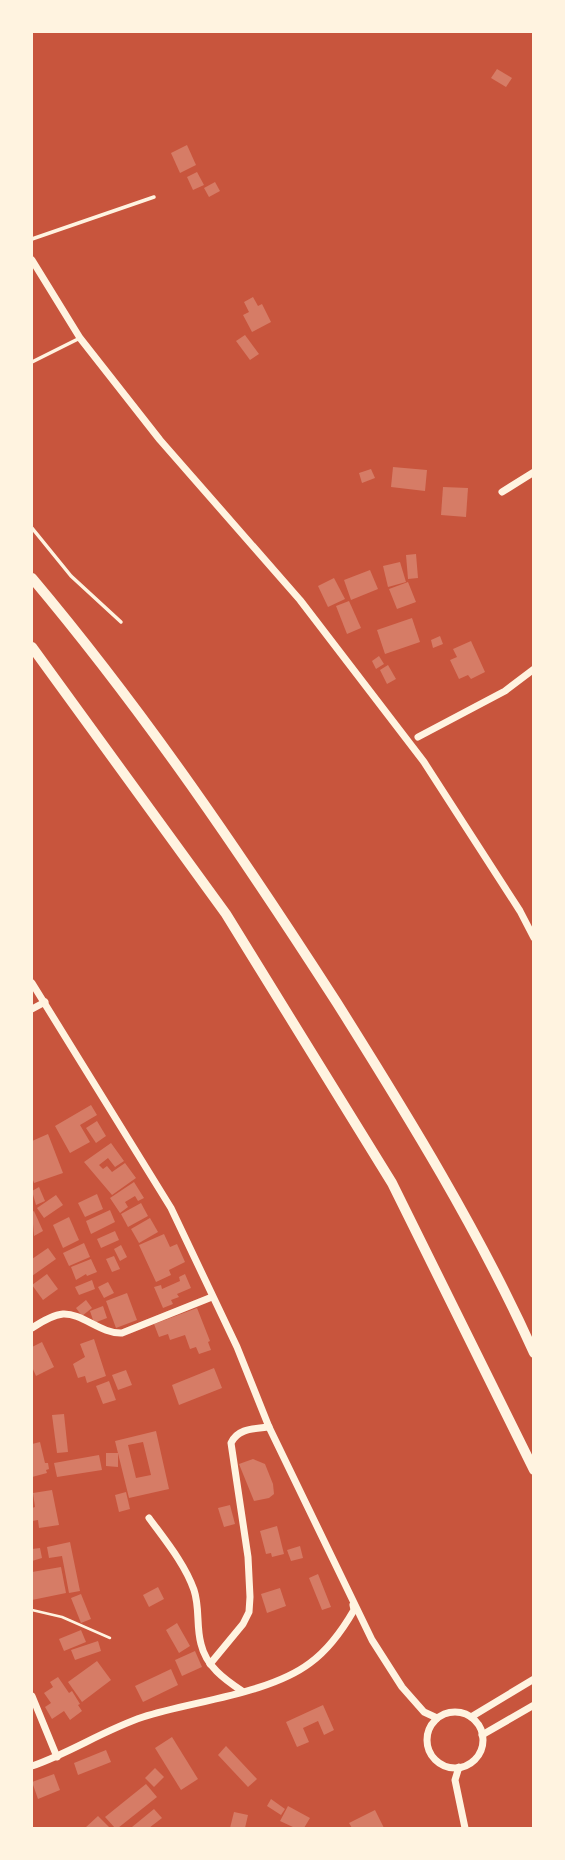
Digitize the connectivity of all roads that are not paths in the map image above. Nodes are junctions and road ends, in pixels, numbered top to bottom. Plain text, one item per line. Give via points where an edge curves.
1 (154, 197) dead end
2 (32, 239) edge
3 (32, 260) edge
4 (80, 338) junction
5 (32, 362) edge
6 (534, 472) edge
7 (502, 492) dead end
8 (32, 528) edge
9 (32, 578) edge
10 (121, 622) dead end
11 (32, 647) edge
12 (534, 669) edge
13 (418, 737) dead end
14 (534, 938) edge
15 (32, 983) edge
16 (46, 1002) junction
17 (32, 1009) edge
18 (212, 1297) junction
19 (32, 1328) edge
20 (534, 1353) edge
21 (269, 1427) junction
22 (534, 1469) edge
23 (149, 1518) dead end
24 (352, 1601) junction
25 (210, 1664) junction
26 (534, 1679) edge
27 (242, 1692) junction
28 (32, 1696) edge
29 (534, 1705) edge
30 (471, 1717) junction
31 (437, 1718) junction
32 (482, 1735) junction
33 (57, 1757) junction
34 (32, 1766) edge
35 (459, 1767) junction
36 (464, 1829) edge

1 - 2 lane
3 - 4 street
4 - 5 lane
4 - 14 street via 160,440 300,600 424,762
6 - 7 street
8 - 10 lane via 71,576
9 - 20 highway via 91,649 268,896 413,1125
11 - 22 highway via 226,914 392,1183
12 - 13 street via 505,691
15 - 16 street
16 - 17 street
16 - 18 street via 171,1208
18 - 19 street via 122,1333 108,1332 66,1314
18 - 21 street
21 - 24 street
21 - 25 street via 244,1431 230,1443 248,1557 249,1604 243,1624
23 - 25 street via 195,1591 201,1644
24 - 27 street via 354,1610 346,1623 310,1663
24 - 31 street via 402,1687 424,1712
25 - 27 street
26 - 30 street
27 - 33 street via 143,1717
28 - 33 street
29 - 32 street
30 - 31 street via 450,1712
30 - 32 street
31 - 35 street via 427,1737 429,1751 439,1762
32 - 35 street via 477,1756
33 - 34 street
35 - 36 street via 455,1780

